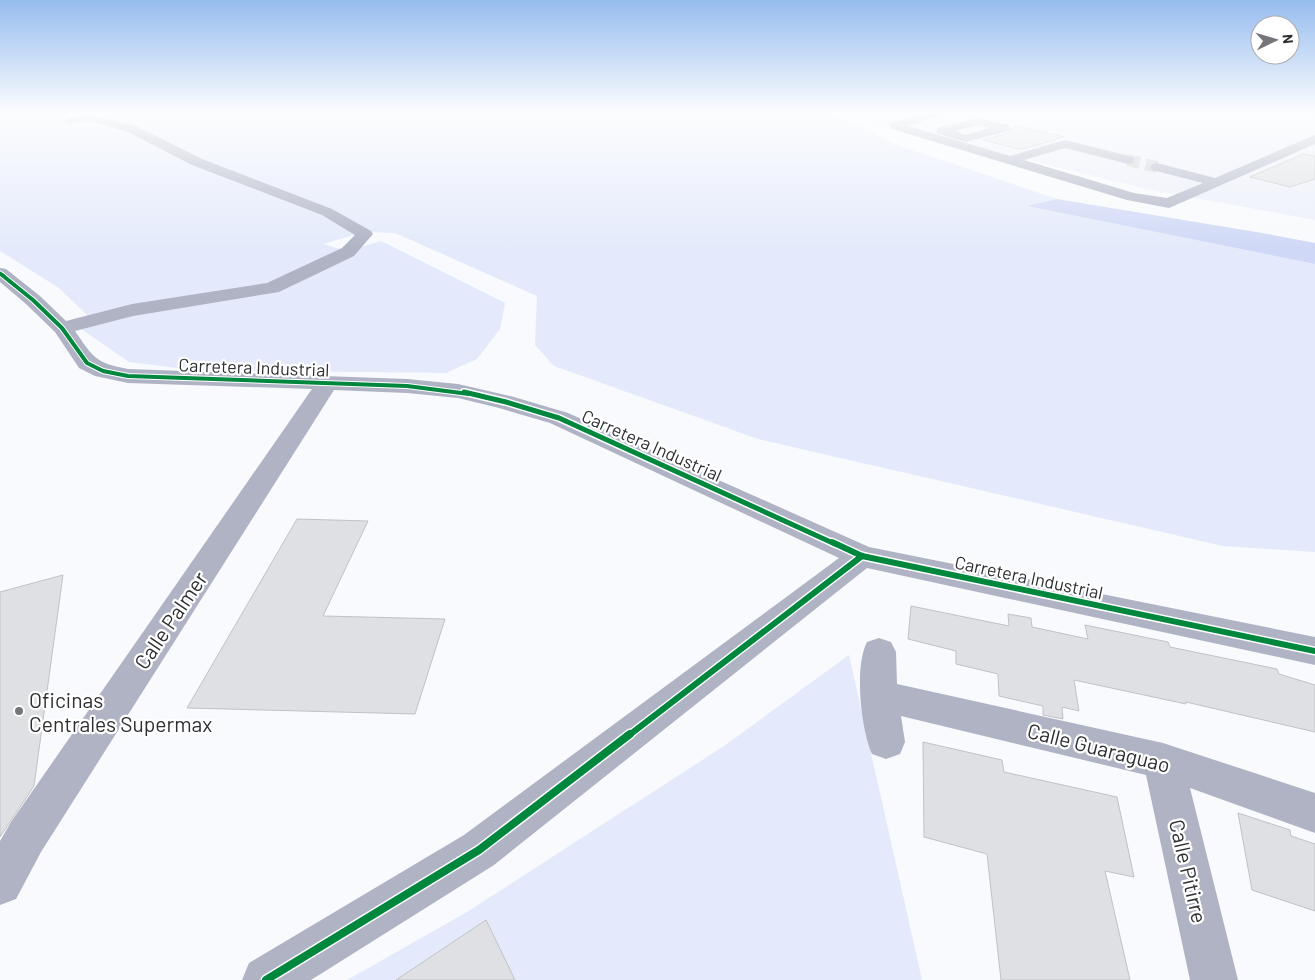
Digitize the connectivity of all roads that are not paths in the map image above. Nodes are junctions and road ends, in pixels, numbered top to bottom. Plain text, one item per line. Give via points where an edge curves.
1 (188, 158) edge
2 (997, 158) edge
3 (1018, 158) edge
4 (1037, 158) edge
5 (1119, 158) edge
6 (1272, 158) edge
7 (1128, 160) tunnel mouth
8 (1008, 161) junction
9 (1157, 167) tunnel mouth
10 (1216, 182) junction
11 (1154, 190) dead end
12 (0, 273) edge
13 (62, 328) junction
14 (327, 384) junction
15 (862, 556) junction
16 (1315, 651) edge
17 (879, 652) dead end
18 (879, 695) junction
19 (886, 742) dead end
20 (1164, 761) junction
21 (1315, 813) edge
22 (0, 883) edge
23 (266, 980) edge
24 (1214, 980) edge

1 - 13 street via 327,212 365,234 348,252 272,288 132,310
2 - 8 street
3 - 8 street
4 - 11 street
5 - 7 street
6 - 10 street
8 - 10 street via 1132,197 1169,203
9 - 10 street
12 - 13 street, Carretera Industrial
13 - 14 street, Carretera Industrial via 87,363 103,371 128,376
14 - 15 street, Carretera Industrial via 458,391 559,418
14 - 22 street, Calle Palmer via 32,829
15 - 16 street, Carretera Industrial
15 - 23 street via 479,850
17 - 18 street
18 - 19 street
18 - 20 street, Calle Guaraguao
20 - 21 street, Calle Guaraguao
20 - 24 street, Calle Pitirre

